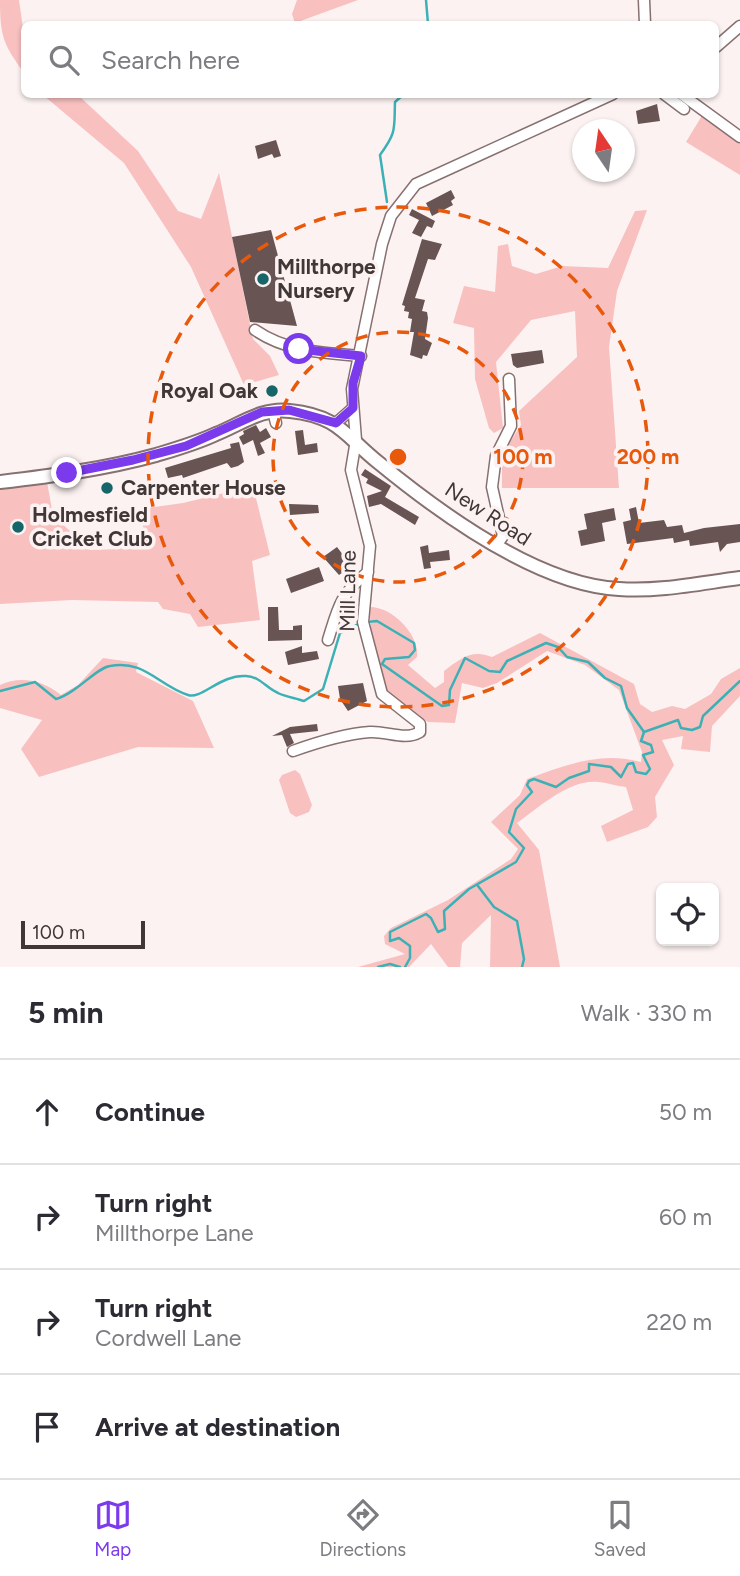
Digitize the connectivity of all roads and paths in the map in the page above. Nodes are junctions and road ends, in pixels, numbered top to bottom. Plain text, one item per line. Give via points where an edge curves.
1 (644, 0) edge
2 (645, 21) edge
3 (740, 26) edge
4 (719, 44) edge
5 (604, 98) edge
6 (669, 98) edge
7 (686, 98) edge
8 (684, 109) dead end
9 (740, 137) edge
10 (255, 330) dead end
11 (361, 356) junction
12 (509, 379) dead end
13 (353, 408) junction
14 (336, 423) junction
15 (356, 440) junction
16 (0, 482) edge
17 (496, 546) junction
18 (368, 572) junction
19 (740, 578) edge
20 (328, 640) dead end
21 (293, 751) dead end

1 - 2 street
3 - 4 street
5 - 11 street, Mill Lane via 410,189 391,216 382,244
6 - 8 street
7 - 9 street
10 - 11 street via 271,341 299,349
11 - 13 street, Mill Lane via 353,383
12 - 17 street via 511,426 496,456 492,487 503,536
13 - 14 street
13 - 15 street, Mill Lane
14 - 15 main road, New Road
14 - 16 main road via 310,414 274,417 156,455
15 - 17 main road, New Road via 378,462
15 - 18 street, Mill Lane via 351,470 370,546
17 - 19 main road, New Road via 548,571 619,590
18 - 20 street via 337,605
18 - 21 street, Mill Lane via 363,622 382,694 420,724 420,732 413,736 372,732

